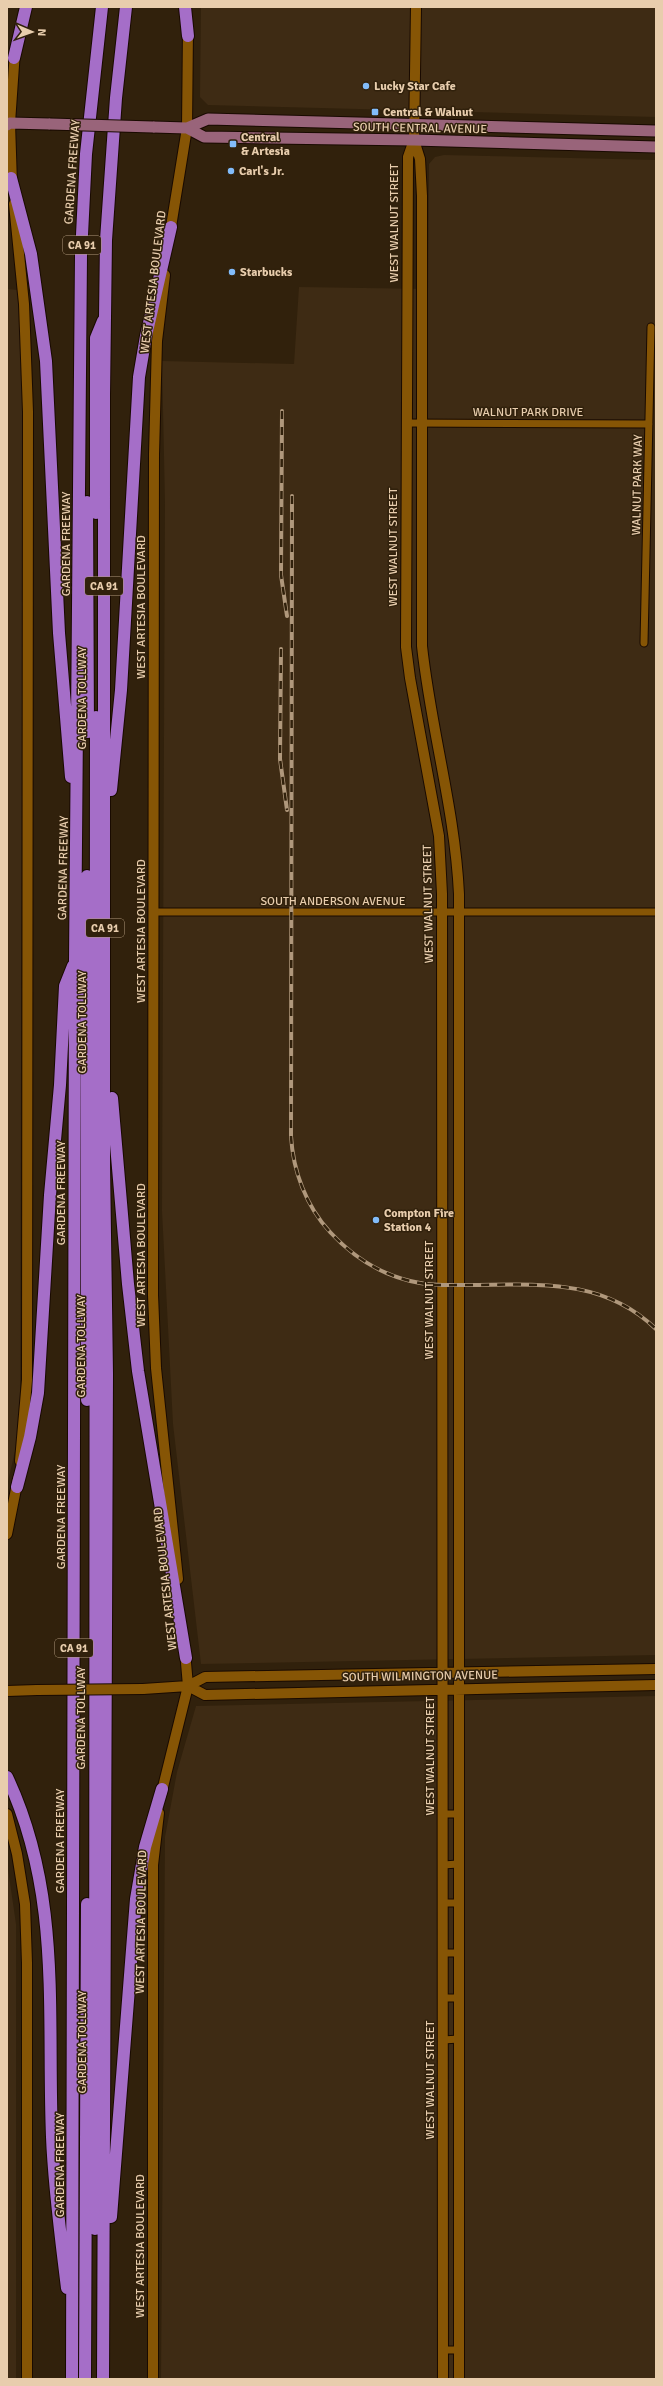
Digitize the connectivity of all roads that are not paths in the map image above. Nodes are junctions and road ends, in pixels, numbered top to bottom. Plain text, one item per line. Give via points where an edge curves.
1 (21, 7) edge
2 (26, 7) edge
3 (102, 7) edge
4 (126, 7) edge
5 (186, 7) edge
6 (416, 7) edge
7 (188, 36) joint
8 (14, 58) junction
9 (273, 121) junction
10 (8, 123) edge
11 (415, 124) junction
12 (187, 128) junction
13 (656, 131) edge
14 (278, 139) junction
15 (414, 140) junction
16 (656, 147) edge
17 (11, 178) junction
18 (171, 227) junction
19 (106, 314) junction
20 (651, 327) dead end
21 (406, 423) junction
22 (422, 423) junction
23 (649, 424) junction
24 (80, 484) junction
25 (644, 643) dead end
26 (78, 852) junction
27 (105, 859) junction
28 (442, 911) junction
29 (458, 911) junction
30 (154, 912) junction
31 (656, 912) edge
32 (76, 961) junction
33 (105, 997) junction
34 (17, 1487) junction
35 (7, 1534) edge
36 (186, 1658) junction
37 (656, 1669) edge
38 (443, 1672) junction
39 (458, 1672) junction
40 (656, 1685) edge
41 (188, 1686) junction
42 (443, 1689) junction
43 (458, 1689) junction
44 (7, 1691) edge
45 (7, 1776) edge
46 (162, 1789) junction
47 (7, 1814) edge
48 (443, 1814) junction
49 (458, 1814) junction
50 (443, 1864) junction
51 (458, 1864) junction
52 (443, 1902) junction
53 (458, 1903) junction
54 (443, 1953) junction
55 (459, 1953) junction
56 (443, 1998) junction
57 (459, 1998) junction
58 (443, 2040) junction
59 (459, 2040) junction
60 (102, 2332) junction
61 (74, 2335) junction
62 (443, 2350) junction
63 (459, 2350) junction
64 (27, 2379) edge
65 (72, 2379) edge
66 (85, 2379) edge
67 (95, 2379) edge
68 (103, 2379) edge
69 (153, 2379) edge
70 (444, 2379) edge
71 (459, 2379) edge

1 - 8 main road
2 - 8 highway
3 - 24 highway, GARDENA FREEWAY / CA 91 via 86,154
4 - 19 highway, CA 91 via 114,121 106,240
5 - 7 highway
6 - 11 main road
7 - 12 main road, WEST ARTESIA BOULEVARD
8 - 10 main road
9 - 11 main road, SOUTH CENTRAL AVENUE
9 - 12 main road, SOUTH CENTRAL AVENUE via 208,119
9 - 14 main road
10 - 12 main road, SOUTH CENTRAL AVENUE, bridge
10 - 17 main road
11 - 13 main road, SOUTH CENTRAL AVENUE
11 - 15 main road
12 - 14 main road, SOUTH CENTRAL AVENUE via 204,137
12 - 18 main road, WEST ARTESIA BOULEVARD
14 - 15 main road, SOUTH CENTRAL AVENUE
15 - 16 main road, SOUTH CENTRAL AVENUE
15 - 21 main road, WEST WALNUT STREET via 408,158
15 - 22 main road via 420,159 422,196
17 - 26 highway via 31,254 46,361 59,633
17 - 34 main road via 23,296 28,420 28,1372
18 - 27 highway via 139,377 121,690
18 - 30 main road, WEST ARTESIA BOULEVARD via 157,341 154,462
19 - 27 highway, CA 91
19 - 67 highway, GARDENA TOLLWAY via 96,338
20 - 23 street, WALNUT PARK WAY
21 - 22 street, WALNUT PARK DRIVE
21 - 28 main road, WEST WALNUT STREET via 406,647 439,836
22 - 23 street, WALNUT PARK DRIVE
22 - 29 main road via 422,646 425,676 457,853
23 - 25 street, WALNUT PARK WAY
24 - 26 highway, GARDENA FREEWAY / CA 91
24 - 66 highway, GARDENA TOLLWAY via 89,506
26 - 32 highway, GARDENA FREEWAY / CA 91
27 - 33 highway, CA 91
28 - 29 street, SOUTH ANDERSON AVENUE
28 - 30 street, SOUTH ANDERSON AVENUE
28 - 38 main road, WEST WALNUT STREET
29 - 31 street, SOUTH ANDERSON AVENUE
29 - 39 main road
30 - 36 main road, WEST ARTESIA BOULEVARD via 153,1295 156,1368
32 - 34 highway via 64,986 60,1086 50,1195 38,1393
32 - 61 highway, GARDENA FREEWAY / CA 91
33 - 36 highway via 117,1169 138,1371
33 - 60 highway, CA 91 via 106,2032
34 - 35 main road
36 - 41 main road, WEST ARTESIA BOULEVARD
37 - 39 main road, SOUTH WILMINGTON AVENUE
38 - 39 main road, SOUTH WILMINGTON AVENUE
38 - 41 main road, SOUTH WILMINGTON AVENUE via 205,1677
38 - 42 main road, WEST WALNUT STREET
39 - 43 main road
40 - 43 main road, SOUTH WILMINGTON AVENUE
41 - 42 main road, SOUTH WILMINGTON AVENUE via 205,1695
41 - 44 main road, SOUTH WILMINGTON AVENUE, bridge
41 - 46 main road, WEST ARTESIA BOULEVARD
42 - 43 main road, SOUTH WILMINGTON AVENUE
42 - 48 main road, WEST WALNUT STREET
43 - 49 main road
45 - 61 highway via 22,1809 34,1849 45,1904 50,1970 52,2137 58,2222
46 - 60 highway via 146,1847 136,1899
46 - 69 main road, WEST ARTESIA BOULEVARD via 153,1865
47 - 64 main road via 25,1904
48 - 49 street
48 - 50 main road, WEST WALNUT STREET
49 - 51 main road
50 - 51 street
50 - 52 main road, WEST WALNUT STREET
51 - 53 main road
52 - 53 street
52 - 54 main road, WEST WALNUT STREET
53 - 55 main road
54 - 55 street
54 - 56 main road, WEST WALNUT STREET
55 - 57 main road
56 - 57 street
56 - 58 main road, WEST WALNUT STREET
57 - 59 main road
58 - 59 street
58 - 62 main road, WEST WALNUT STREET
59 - 63 main road
60 - 68 highway, CA 91
61 - 65 highway, GARDENA FREEWAY / CA 91
62 - 63 street
62 - 70 main road, WEST WALNUT STREET
63 - 71 main road

